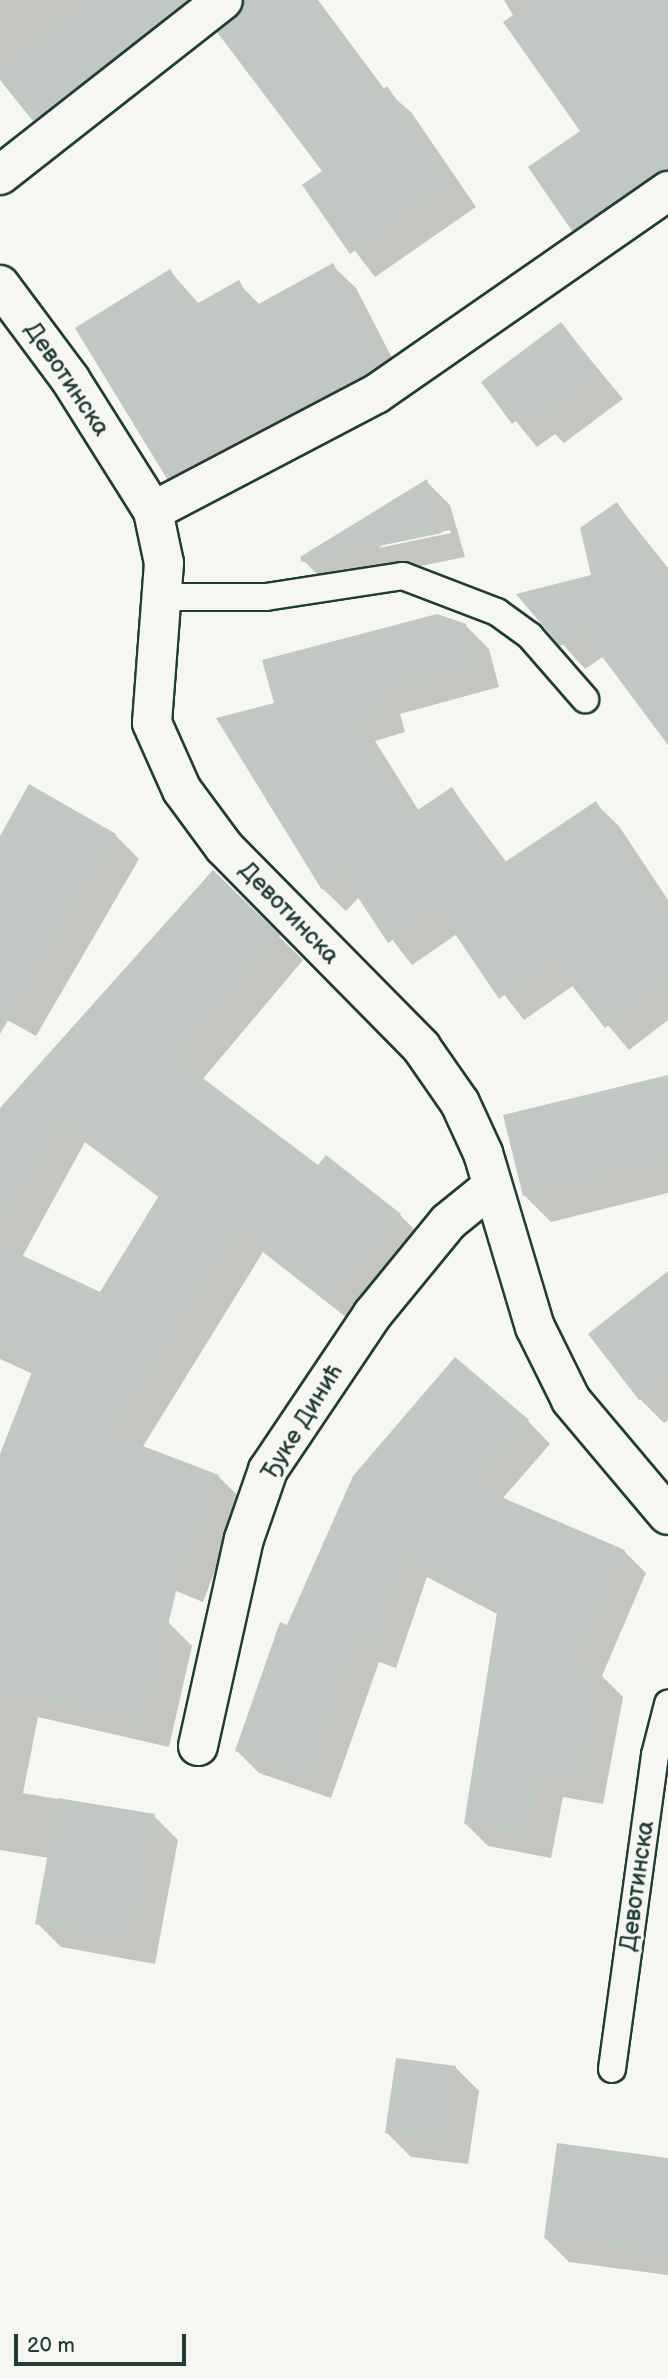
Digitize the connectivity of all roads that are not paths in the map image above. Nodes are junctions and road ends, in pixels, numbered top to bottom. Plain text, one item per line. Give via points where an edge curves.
1 (223, 0) edge
2 (0, 175) edge
3 (668, 191) edge
4 (0, 285) edge
5 (153, 511) junction
6 (161, 597) junction
7 (585, 699) dead end
8 (490, 1188) junction
9 (668, 1514) edge
10 (668, 1704) edge
11 (198, 1746) dead end
12 (612, 2069) dead end

1 - 2 street
3 - 5 street via 376,394
4 - 5 street, Девотинска via 70,379
5 - 6 street, Девотинска via 164,563
6 - 7 lane via 266,597 403,576 497,612 530,636
6 - 8 street, Девотинска via 152,723 182,790 224,846 421,1047 460,1103
8 - 9 street, Девотинска via 535,1327 571,1400
8 - 11 street, Ђуке Динић via 448,1222 372,1315 268,1470 244,1539
10 - 12 lane, Девотинска via 655,1755

